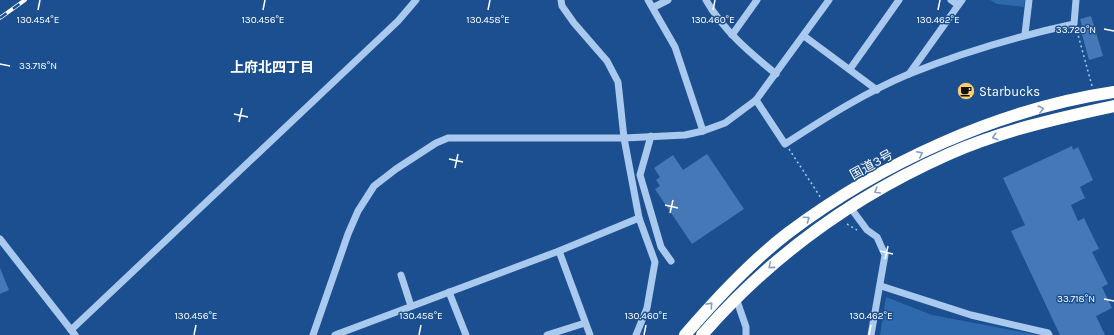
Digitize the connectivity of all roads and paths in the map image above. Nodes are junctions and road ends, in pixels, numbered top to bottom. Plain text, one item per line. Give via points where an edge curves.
1 (416, 0) edge
2 (561, 0) edge
3 (648, 0) edge
4 (668, 0) edge
5 (706, 0) edge
6 (757, 0) edge
7 (829, 0) edge
8 (899, 0) edge
9 (951, 0) edge
10 (1029, 0) edge
11 (1076, 0) edge
12 (960, 3) edge
13 (654, 7) junction
14 (1074, 24) junction
15 (1026, 34) junction
16 (732, 35) junction
17 (804, 36) junction
18 (850, 69) junction
19 (776, 74) junction
20 (909, 74) junction
21 (877, 90) junction
22 (1114, 92) edge
23 (1094, 95) junction
24 (756, 100) junction
25 (1114, 106) edge
26 (703, 131) junction
27 (651, 136) junction
28 (624, 138) junction
29 (785, 144) junction
30 (826, 206) junction
31 (850, 207) junction
32 (639, 218) junction
33 (0, 239) edge
34 (559, 250) junction
35 (671, 261) dead end
36 (401, 275) dead end
37 (881, 286) junction
38 (449, 292) junction
39 (736, 298) junction
40 (411, 306) junction
41 (585, 322) junction
42 (73, 332) edge
43 (313, 335) edge
44 (336, 335) edge
45 (466, 335) edge
46 (547, 335) edge
47 (590, 335) edge
48 (636, 335) edge
49 (685, 335) edge
50 (702, 335) edge
51 (746, 335) edge
52 (871, 335) edge
53 (1049, 335) edge

1 - 42 street via 398,21
2 - 28 street via 567,14 614,71 618,82
3 - 13 street
4 - 13 street
5 - 16 street
6 - 16 street
7 - 17 street
8 - 18 street
9 - 12 street
10 - 15 street
11 - 14 street
12 - 20 street
13 - 26 street via 675,47
14 - 15 street
14 - 23 path
15 - 20 street via 973,50
16 - 19 street
17 - 18 street
17 - 19 street
18 - 21 street
19 - 24 street
20 - 21 street
21 - 29 street
22 - 23 highway, 国道3号
30 -> 23 highway, 国道3号 via 880,174 942,143 1022,114
24 - 26 street via 725,122
24 - 29 street
25 -> 31 highway, 国道3号 via 1024,128 949,154
26 - 27 street via 685,135
27 - 28 street
27 - 35 street via 640,175 661,247
28 - 32 street
28 - 43 street via 448,138 436,143 374,186 358,211
29 - 30 path
49 -> 30 highway, 国道3号 via 713,302 748,268 787,233
31 - 37 street via 866,230 877,237 885,255
31 -> 39 highway, 国道3号 via 796,245
32 - 34 street
32 - 48 street via 655,262 647,308
33 - 42 street
34 - 38 street
34 - 41 street
36 - 40 street
37 - 52 street
37 - 53 street via 971,315
38 - 40 street
38 - 45 street
39 - 50 highway, 国道3号
39 - 51 street via 746,327
40 - 44 street
41 - 46 street
41 - 47 street

